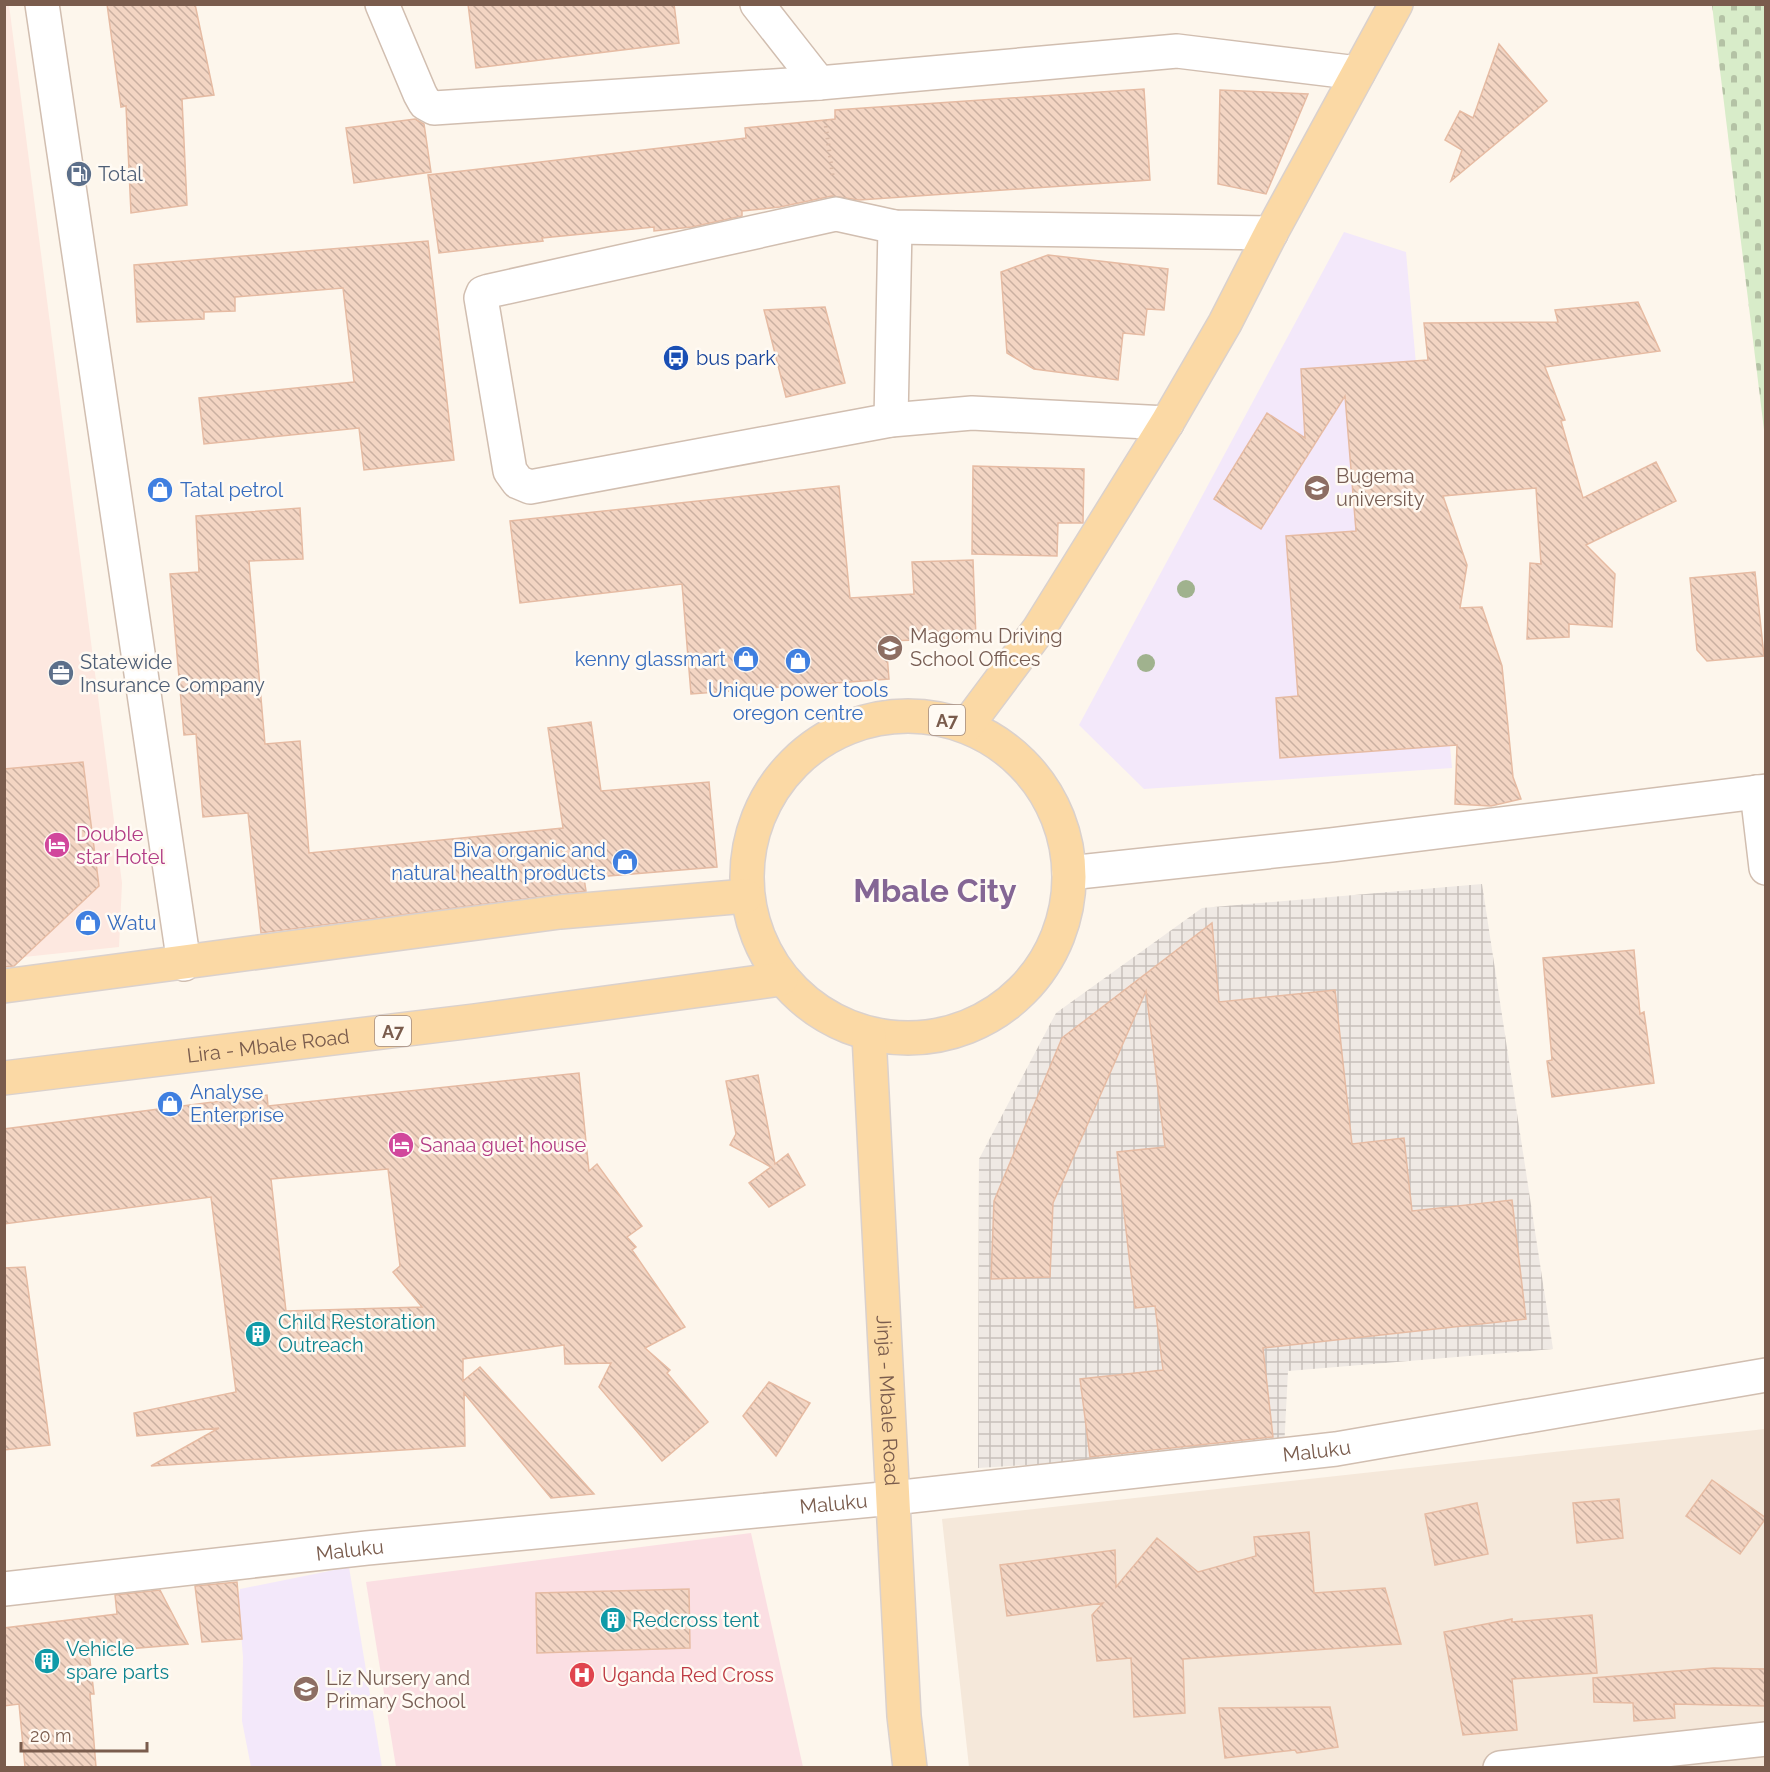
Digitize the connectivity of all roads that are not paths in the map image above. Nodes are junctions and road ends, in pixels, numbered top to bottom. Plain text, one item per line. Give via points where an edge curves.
1 (42, 4) edge
2 (382, 4) edge
3 (757, 4) edge
4 (1396, 4) edge
5 (1358, 73) junction
6 (819, 83) junction
7 (895, 227) junction
8 (1271, 233) junction
9 (891, 420) junction
10 (1167, 423) junction
11 (968, 724) junction
12 (1761, 791) edge
13 (1766, 868) edge
14 (1069, 873) junction
15 (746, 896) junction
16 (184, 964) junction
17 (781, 979) junction
18 (4, 986) edge
19 (869, 1035) junction
20 (4, 1078) edge
21 (1766, 1375) edge
22 (893, 1498) junction
23 (4, 1589) edge
24 (1766, 1739) edge
25 (910, 1767) edge
26 (1500, 1767) edge

1 - 16 street
2 - 6 street via 420,94 434,108
3 - 6 street
4 - 5 main road, A7
5 - 6 street via 1177,51
5 - 8 main road, A7
7 - 8 street
7 - 9 street
7 - 9 street via 836,214 483,293 481,298 510,471 518,482 530,487
8 - 10 main road, A7
9 - 10 street via 972,413
10 - 11 main road, A7 via 1039,629
11 - 14 main road, A7 via 1033,773 1061,822
11 - 15 main road, A7 via 929,716 873,717 831,732 787,766 757,814
12 - 13 street
12 - 14 street via 1331,845
14 - 19 main road, A7 via 1066,919 1050,956 1015,1000 967,1029 925,1039
15 - 16 main road via 560,912
15 - 17 main road, A7
16 - 18 main road
17 - 19 main road, A7 via 825,1017
17 - 20 main road, Lira - Mbale Road / A7
19 - 22 main road, Jinja - Mbale Road
21 - 22 street, Maluku via 1336,1449
22 - 23 street, Maluku via 378,1547
22 - 25 main road, Jinja - Mbale Road
24 - 26 street

